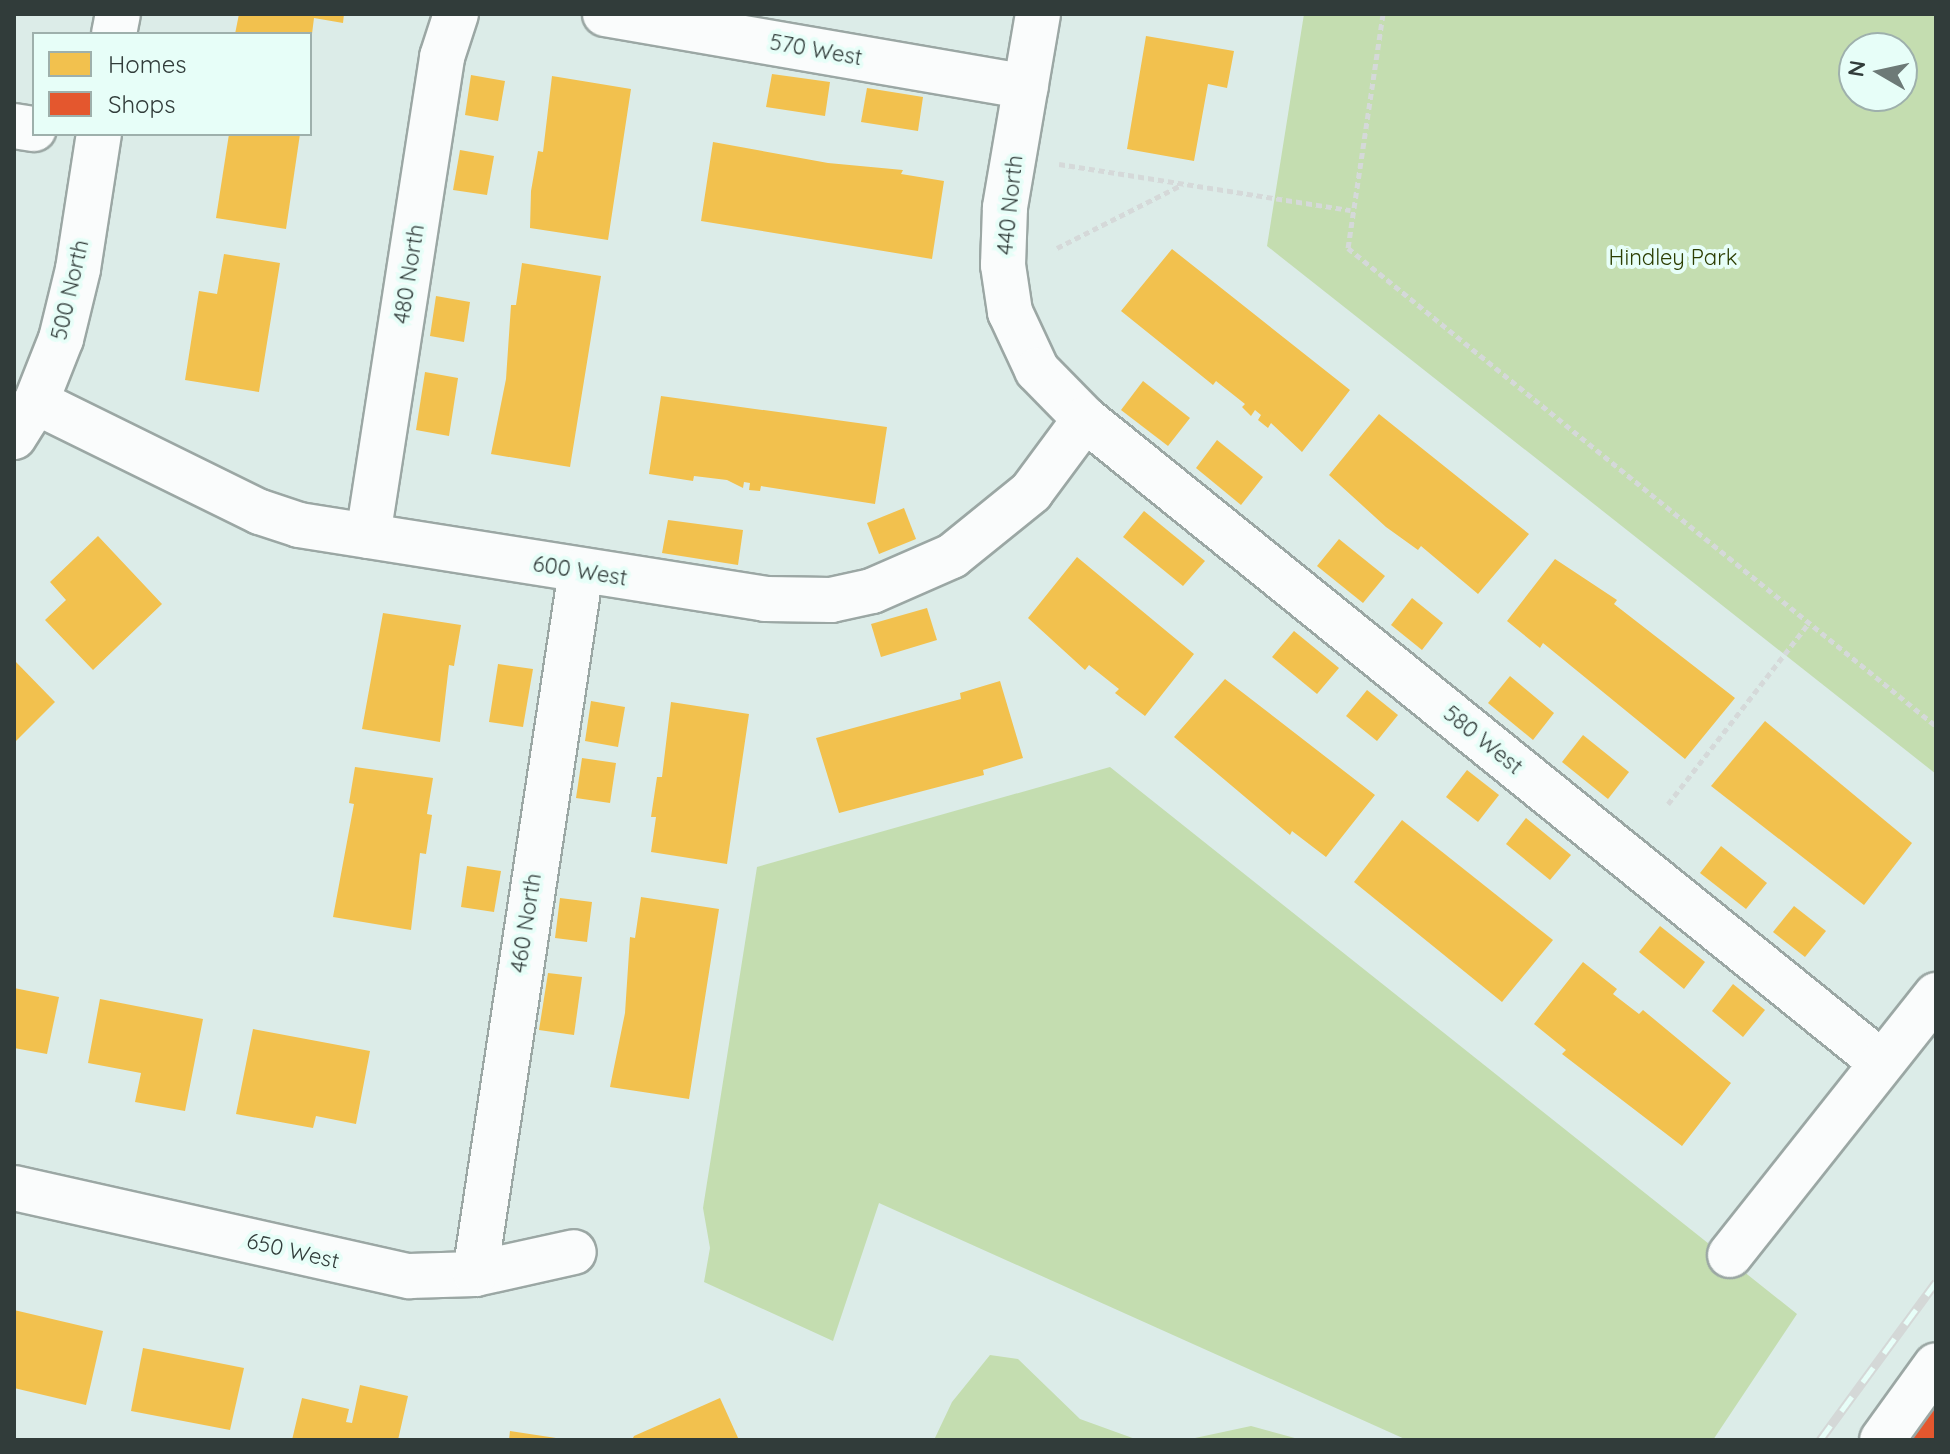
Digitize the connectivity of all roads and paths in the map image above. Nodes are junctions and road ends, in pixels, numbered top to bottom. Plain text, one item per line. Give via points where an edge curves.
1 (456, 14) edge
2 (605, 14) edge
3 (1038, 14) edge
4 (1383, 14) edge
5 (1026, 87) junction
6 (87, 136) edge
7 (1045, 163) dead end
8 (1184, 184) junction
9 (1350, 210) junction
10 (1057, 248) dead end
11 (1085, 419) junction
12 (25, 420) edge
13 (368, 536) junction
14 (581, 571) junction
15 (1808, 624) junction
16 (1936, 726) edge
17 (1668, 804) dead end
18 (1936, 995) edge
19 (1881, 1062) junction
20 (14, 1188) edge
21 (574, 1252) dead end
22 (1730, 1255) dead end
23 (475, 1274) junction
24 (1936, 1365) edge
25 (1882, 1440) edge

1 - 13 street, 480 North via 442,57
2 - 5 street, 570 West
3 - 5 street, 440 North
4 - 9 path
5 - 11 street, 440 North via 1005,208 1003,265 1010,312 1037,370
6 - 12 street, 500 North via 78,269 61,339
7 - 8 path
8 - 9 path
8 - 10 path
9 - 15 path via 1348,248 1359,261
11 - 14 street, 600 West via 1031,492 992,526 952,556 872,591 831,600 765,599
11 - 19 street, 580 West
12 - 13 street, 600 West via 260,512
13 - 14 street, 600 West
14 - 23 street, 460 North
15 - 16 path
15 - 17 path
18 - 19 street
19 - 22 street
20 - 23 street, 650 West via 409,1276
21 - 23 street, 650 West
24 - 25 street

